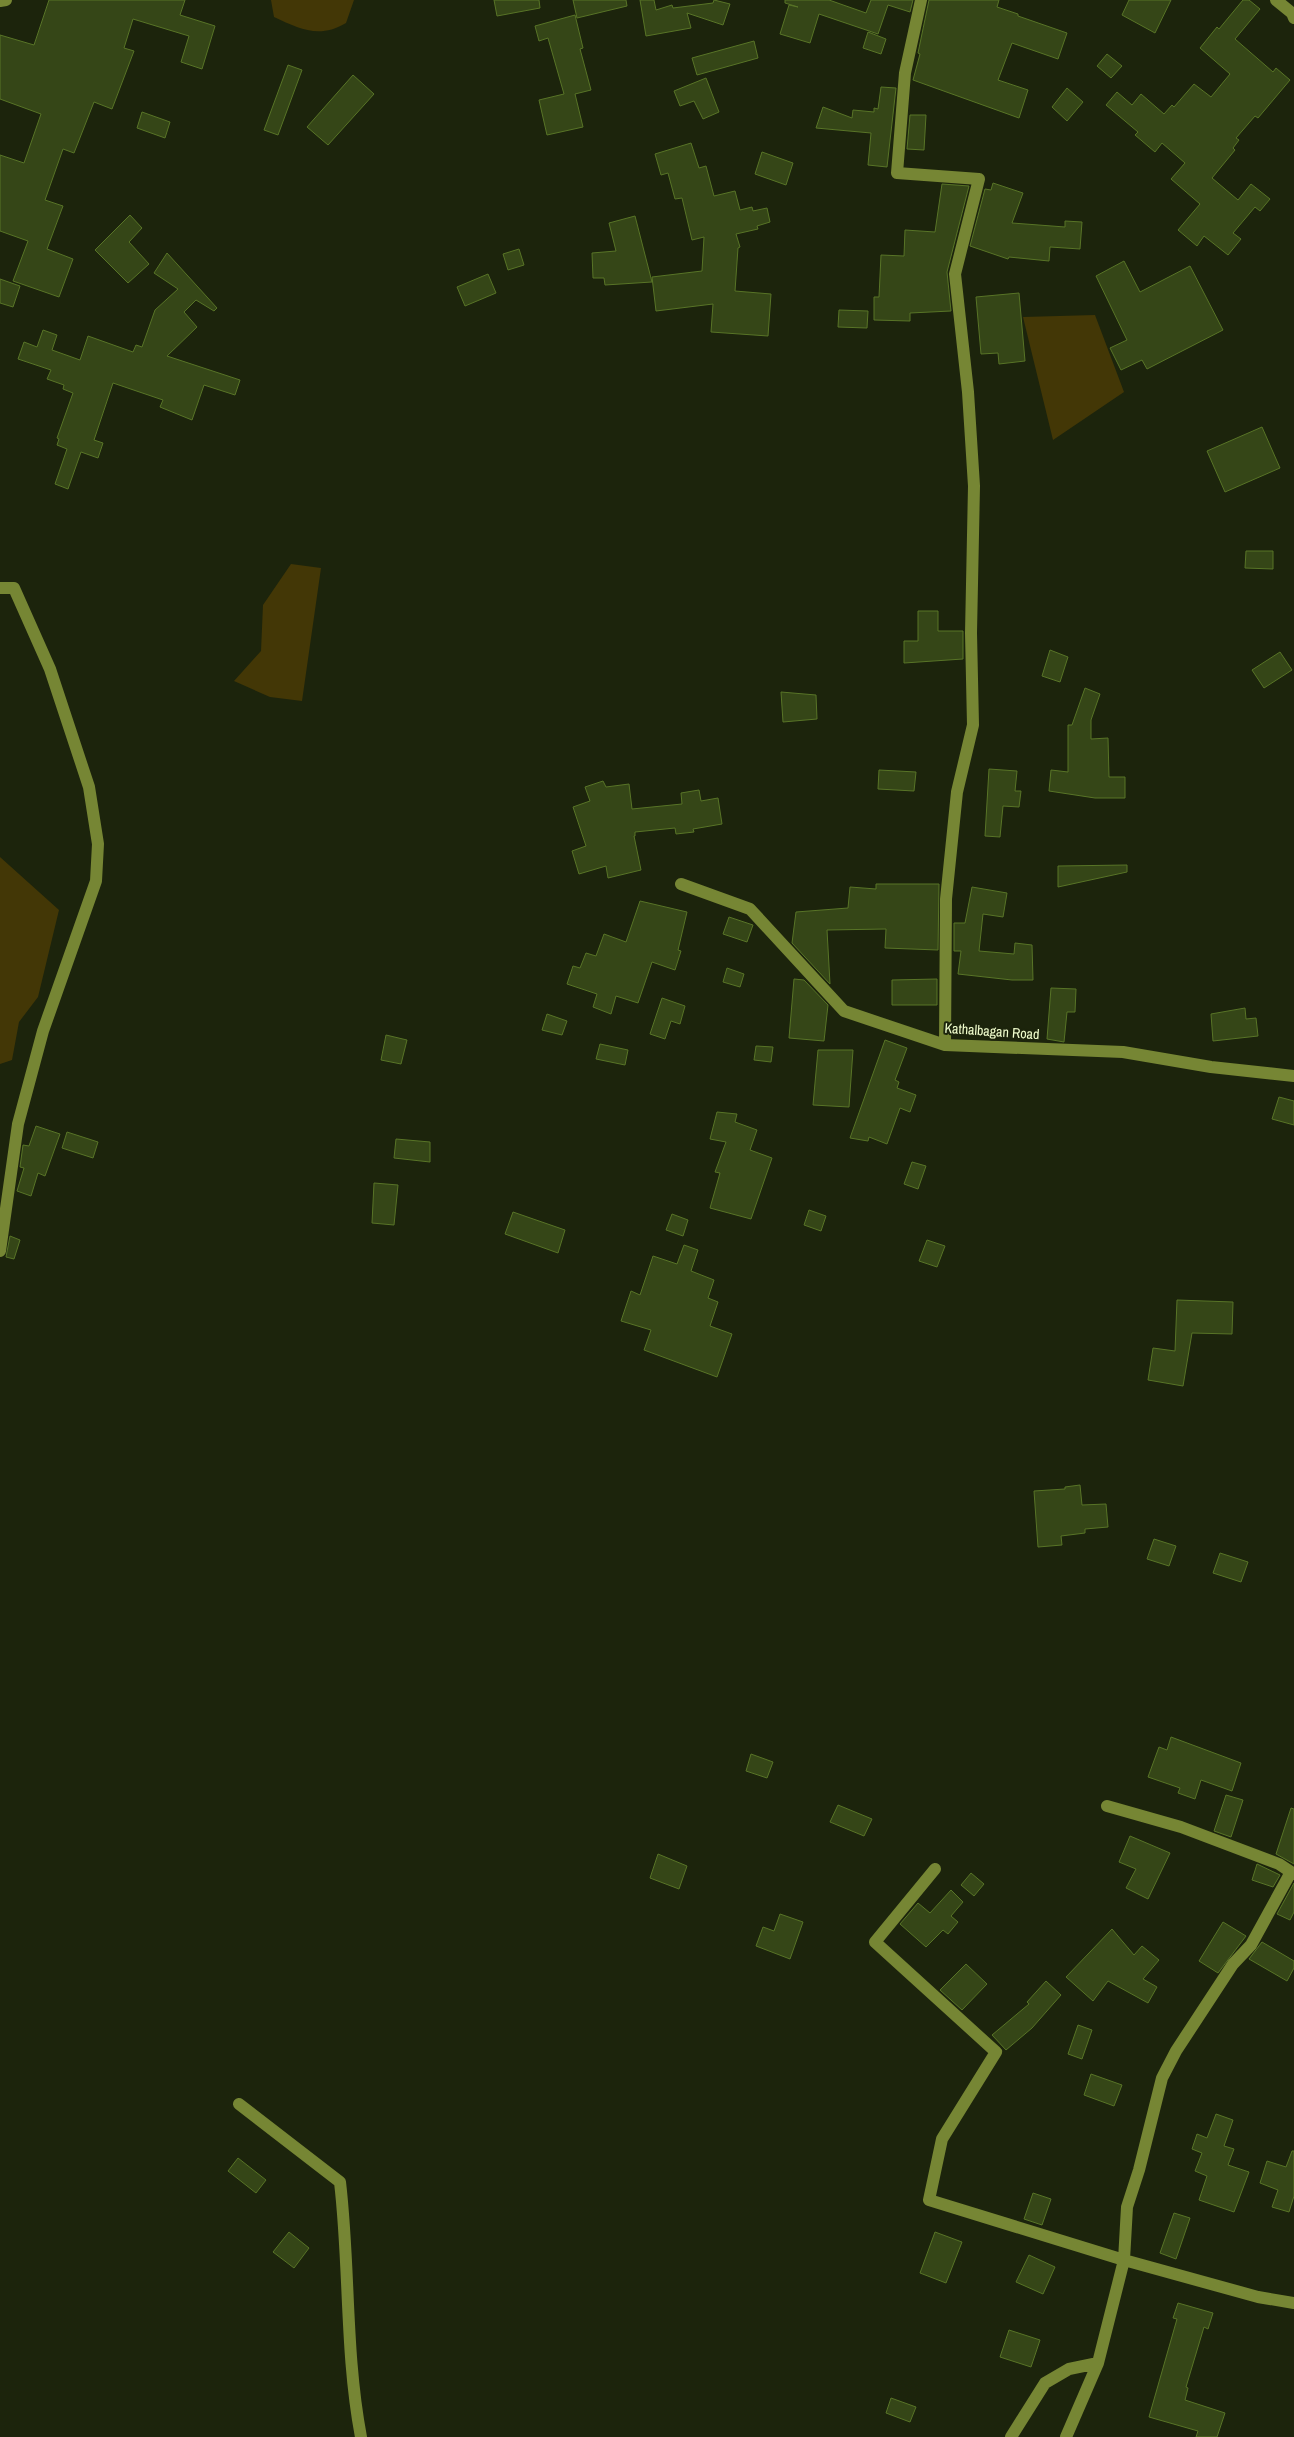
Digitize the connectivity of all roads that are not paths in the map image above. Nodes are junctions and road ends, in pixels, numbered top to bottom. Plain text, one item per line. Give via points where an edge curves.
1 (6, 0) edge
2 (921, 0) edge
3 (1276, 0) edge
4 (0, 1) edge
5 (1294, 18) edge
6 (0, 588) edge
7 (681, 884) dead end
8 (945, 1045) junction
9 (1294, 1076) edge
10 (0, 1251) edge
11 (1107, 1806) dead end
12 (936, 1869) dead end
13 (1292, 1873) edge
14 (239, 2104) dead end
15 (1124, 2260) junction
16 (1294, 2303) edge
17 (1098, 2363) junction
18 (361, 2437) edge
19 (1011, 2437) edge
20 (1066, 2437) edge

1 - 4 street
2 - 8 street via 905,74 897,173 978,179 955,274 974,486 973,724 957,792 946,899
3 - 5 street
6 - 10 street via 14,588 50,669 89,787 98,844 96,881 43,1032 18,1124
7 - 8 street, Kathalbagan Road via 750,909 844,1011
8 - 9 street, Kathalbagan Road via 1123,1052 1211,1067
11 - 13 street via 1181,1827 1279,1864
12 - 15 street via 875,1942 996,2052 942,2139 928,2200
13 - 15 street via 1251,1945 1233,1964 1162,2078 1127,2207
14 - 18 street via 340,2182 346,2227 348,2336
15 - 16 street via 1258,2297
15 - 17 street
17 - 19 street via 1069,2369 1045,2383
17 - 20 street

